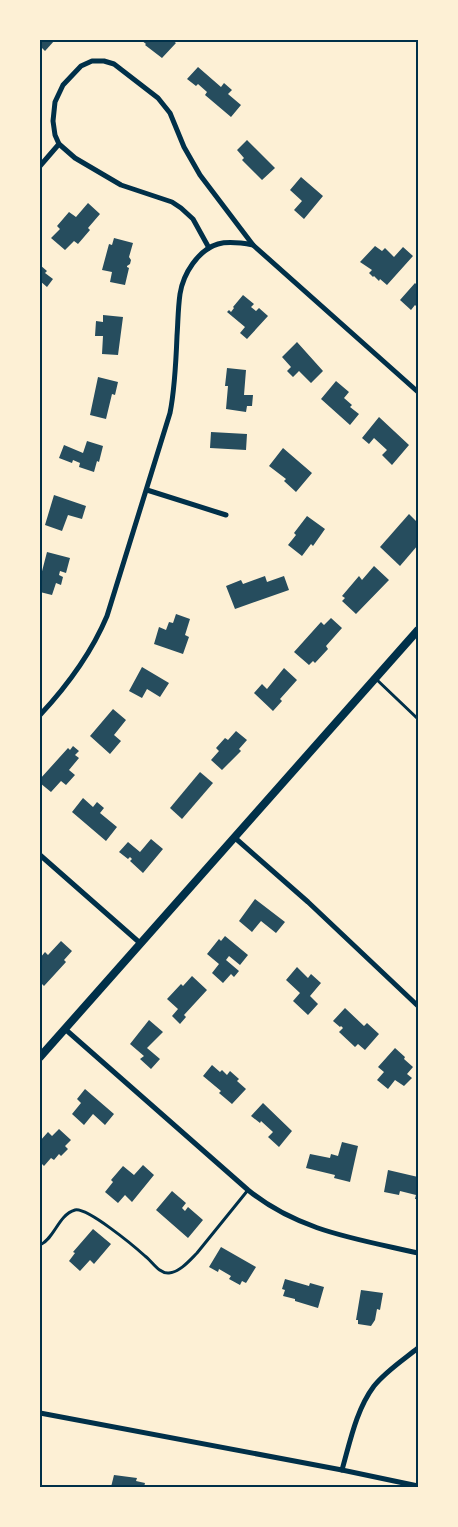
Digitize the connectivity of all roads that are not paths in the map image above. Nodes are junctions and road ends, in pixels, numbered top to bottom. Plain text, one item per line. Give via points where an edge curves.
1 (59, 144) junction
2 (40, 166) edge
3 (253, 245) junction
4 (209, 248) junction
5 (418, 392) edge
6 (147, 490) junction
7 (226, 514) dead end
8 (418, 630) edge
9 (375, 678) junction
10 (40, 715) edge
11 (418, 719) edge
12 (234, 837) junction
13 (40, 855) edge
14 (140, 943) junction
15 (418, 1006) edge
16 (65, 1029) junction
17 (40, 1057) edge
18 (248, 1190) junction
19 (40, 1245) edge
20 (418, 1253) edge
21 (418, 1348) edge
22 (40, 1413) edge
23 (342, 1470) junction
24 (418, 1486) edge

1 - 2 street
1 - 3 street via 53,120 55,102 63,85 86,62 114,64 154,93 166,106 200,175
1 - 4 street via 75,158 121,186 172,202 181,208 193,219
3 - 4 street via 223,243
3 - 5 street
4 - 6 street via 190,268 180,292 174,391
6 - 7 street
6 - 10 street via 98,636 79,669
8 - 9 street
9 - 11 lane
9 - 12 street
12 - 14 street
12 - 15 street
13 - 14 street
14 - 16 street
16 - 17 street
16 - 18 street
18 - 19 lane via 197,1253 172,1273 161,1271 95,1217 79,1210 66,1214 45,1243
18 - 20 street via 308,1226
21 - 23 street via 385,1374 368,1395 356,1419
22 - 23 street
23 - 24 street

